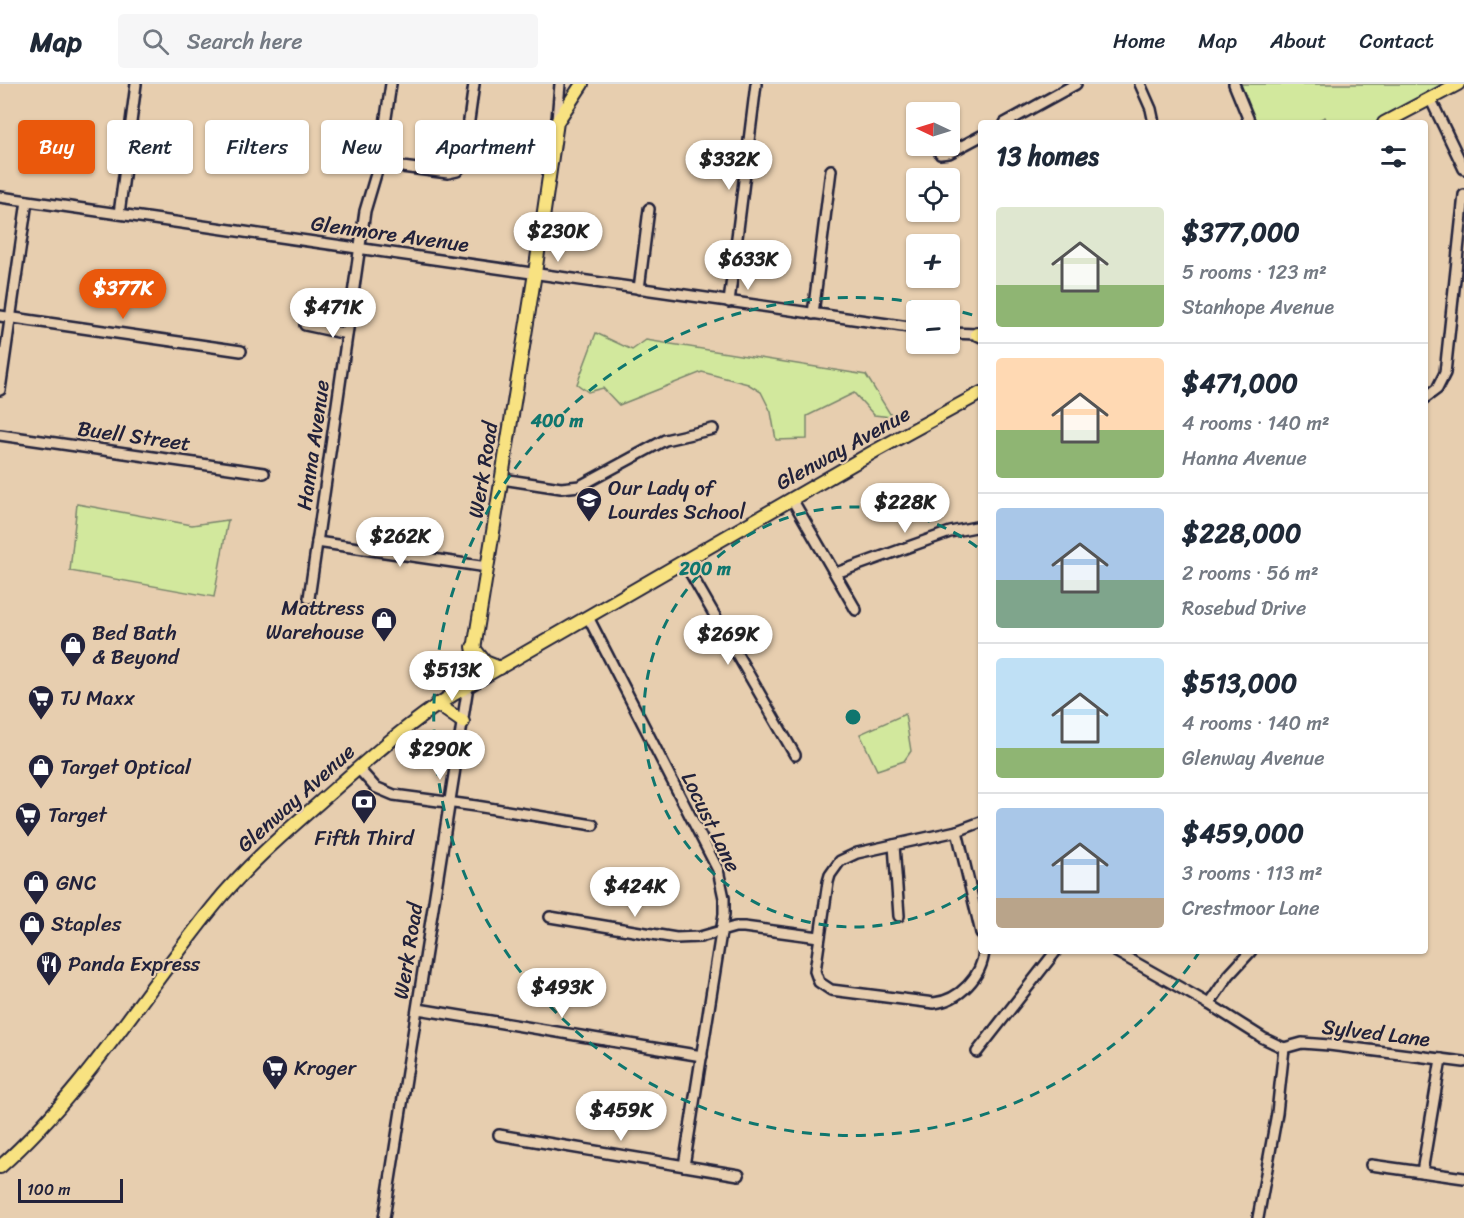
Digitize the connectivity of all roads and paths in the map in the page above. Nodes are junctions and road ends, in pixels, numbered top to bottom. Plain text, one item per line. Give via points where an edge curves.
1 (136, 84) edge
2 (391, 84) edge
3 (474, 84) edge
4 (560, 84) edge
5 (582, 84) edge
6 (756, 84) edge
7 (1076, 84) edge
8 (1140, 84) edge
9 (1234, 84) edge
10 (1458, 84) edge
11 (1430, 98) junction
12 (386, 120) edge
13 (1010, 120) edge
14 (1154, 120) edge
15 (1249, 120) edge
16 (1390, 120) edge
17 (557, 122) junction
18 (978, 138) edge
19 (960, 147) edge
20 (403, 167) edge
21 (1464, 169) edge
22 (831, 170) dead end
23 (376, 174) edge
24 (1464, 195) edge
25 (0, 197) edge
26 (27, 201) junction
27 (649, 209) dead end
28 (119, 214) junction
29 (360, 248) junction
30 (535, 273) junction
31 (639, 289) junction
32 (729, 302) junction
33 (813, 314) junction
34 (0, 316) edge
35 (10, 317) junction
36 (305, 325) dead end
37 (906, 327) edge
38 (347, 334) junction
39 (960, 334) edge
40 (978, 335) edge
41 (241, 351) dead end
42 (0, 390) edge
43 (1428, 396) edge
44 (977, 398) edge
45 (713, 429) dead end
46 (0, 435) edge
47 (264, 473) dead end
48 (502, 479) junction
49 (792, 499) junction
50 (978, 527) edge
51 (317, 543) junction
52 (684, 562) junction
53 (487, 567) junction
54 (836, 573) junction
55 (309, 598) dead end
56 (856, 610) dead end
57 (588, 617) junction
58 (474, 647) junction
59 (500, 668) junction
60 (468, 686) junction
61 (437, 704) junction
62 (463, 722) junction
63 (795, 755) dead end
64 (358, 768) junction
65 (451, 803) junction
66 (978, 823) edge
67 (592, 825) dead end
68 (957, 831) junction
69 (894, 845) junction
70 (899, 916) dead end
71 (550, 917) dead end
72 (978, 920) edge
73 (721, 932) junction
74 (819, 937) junction
75 (983, 954) edge
76 (1054, 954) edge
77 (1120, 954) edge
78 (1248, 954) edge
79 (1209, 1004) junction
80 (418, 1009) junction
81 (1284, 1048) junction
82 (977, 1052) dead end
83 (702, 1056) junction
84 (1441, 1059) junction
85 (1464, 1062) edge
86 (499, 1135) dead end
87 (1371, 1165) dead end
88 (684, 1166) junction
89 (0, 1167) edge
90 (1422, 1172) junction
91 (739, 1175) dead end
92 (1464, 1178) edge
93 (384, 1218) edge
94 (1258, 1218) edge

1 - 28 street
2 - 12 street, Hanna Avenue
3 - 20 street via 463,164 448,173
4 - 17 street, Werk Road
5 - 17 main road
6 - 32 street
7 - 13 street
8 - 14 street
9 - 15 street
10 - 11 main road
11 - 16 main road
11 - 21 street
17 - 30 main road, Werk Road
18 - 19 street
22 - 33 street
23 - 29 street, Hanna Avenue
24 - 43 street via 1445,373 1437,389
25 - 26 street, Glenmore Avenue
26 - 28 street, Glenmore Avenue
26 - 35 street
27 - 31 street
28 - 29 street, Glenmore Avenue
29 - 30 street, Glenmore Avenue
29 - 38 street, Hanna Avenue
30 - 31 street, Glenmore Avenue
30 - 48 main road, Werk Road
31 - 32 street, Glenmore Avenue
32 - 33 street, Glenmore Avenue
33 - 37 street, Glenmore Avenue
34 - 35 street
35 - 41 street
35 - 42 street
36 - 38 street
38 - 51 street, Hanna Avenue
39 - 40 street
44 - 49 main road, Glenway Avenue
45 - 48 street via 664,440 580,486 552,488
46 - 47 street, Buell Street
48 - 53 main road, Werk Road
49 - 52 main road, Glenway Avenue
49 - 54 street
50 - 54 street via 950,532
51 - 53 street
51 - 55 street, Hanna Avenue
52 - 57 main road, Glenway Avenue
52 - 63 street
53 - 58 main road, Werk Road
54 - 56 street
57 - 59 main road, Glenway Avenue
57 - 73 street, Locust Lane via 718,870 724,898
58 - 59 main road via 485,662
58 - 60 main road, Werk Road
59 - 60 main road, Glenway Avenue
60 - 61 main road, Glenway Avenue
60 - 62 street, Werk Road
61 - 62 main road
61 - 64 main road, Glenway Avenue
62 - 65 street, Werk Road
64 - 65 street via 375,787 388,794
64 - 89 main road, Glenway Avenue via 239,877 77,1084
65 - 67 street
65 - 80 street, Werk Road
66 - 68 street
68 - 69 street
68 - 72 street
69 - 70 street
69 - 74 street via 857,853 835,867 828,882
71 - 73 street via 676,938
73 - 74 street via 744,927
73 - 83 street, Locust Lane
74 - 75 street via 815,971 825,988 934,1003 951,999 968,985
76 - 82 street
77 - 79 street
78 - 79 street
79 - 81 street
80 - 83 street
80 - 93 street, Werk Road
81 - 84 street, Sylved Lane via 1302,1043
81 - 94 street
83 - 88 street, Locust Lane
84 - 85 street, Sylved Lane
84 - 90 street
86 - 88 street
87 - 90 street
88 - 91 street
90 - 92 street

